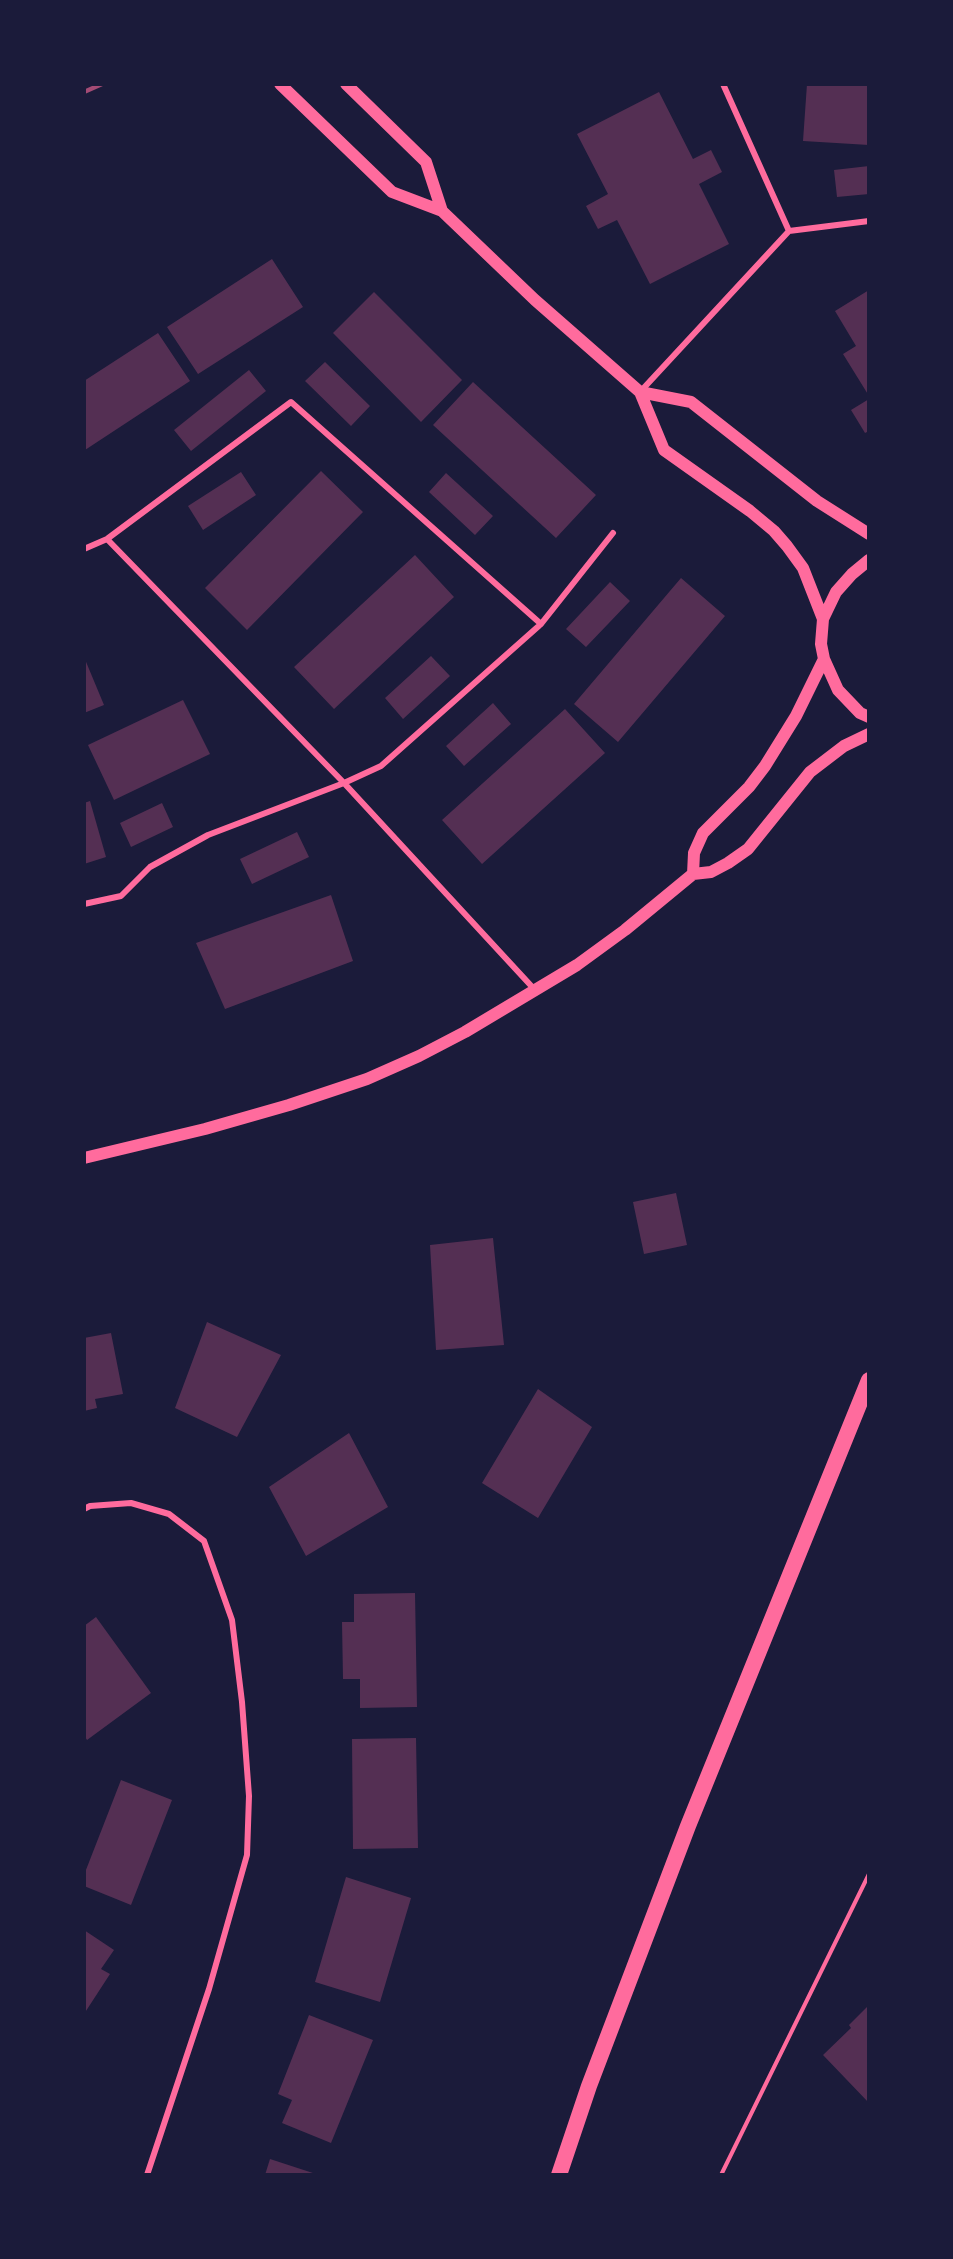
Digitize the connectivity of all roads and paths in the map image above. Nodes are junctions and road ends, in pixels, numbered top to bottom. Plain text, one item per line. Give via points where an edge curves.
1 (280, 84) edge
2 (346, 84) edge
3 (723, 84) edge
4 (442, 211) junction
5 (869, 221) edge
6 (789, 231) junction
7 (640, 392) junction
8 (613, 533) dead end
9 (869, 534) edge
10 (107, 539) junction
11 (84, 549) edge
12 (869, 560) edge
13 (823, 619) junction
14 (541, 624) junction
15 (824, 659) junction
16 (869, 717) edge
17 (869, 734) edge
18 (344, 783) junction
19 (693, 874) junction
20 (84, 904) edge
21 (535, 990) junction
22 (84, 1158) edge
23 (869, 1380) edge
24 (84, 1509) edge
25 (869, 1874) edge
26 (147, 2175) edge
27 (559, 2175) edge
28 (721, 2175) edge

1 - 4 main road via 392,192
2 - 4 main road via 426,162
3 - 6 street
4 - 7 main road
5 - 6 street
6 - 7 street
7 - 9 main road via 691,402 817,501
7 - 13 main road via 664,450 750,512 787,546 803,568
8 - 14 street
10 - 11 street
10 - 14 street via 291,402
10 - 18 street
12 - 13 main road via 836,592
13 - 15 main road
14 - 18 street via 381,766
15 - 16 main road via 838,690
15 - 19 main road via 796,716 765,766 704,833 694,853
17 - 19 main road via 837,750 810,772 748,849 711,872
18 - 20 street via 207,834 150,867 121,896
18 - 21 street
19 - 21 main road via 625,930
21 - 22 main road via 429,1051 367,1079 205,1129
23 - 27 highway via 688,1827
24 - 26 street via 131,1503 169,1514 204,1541 232,1620 249,1796 247,1856 209,1989
25 - 28 path

